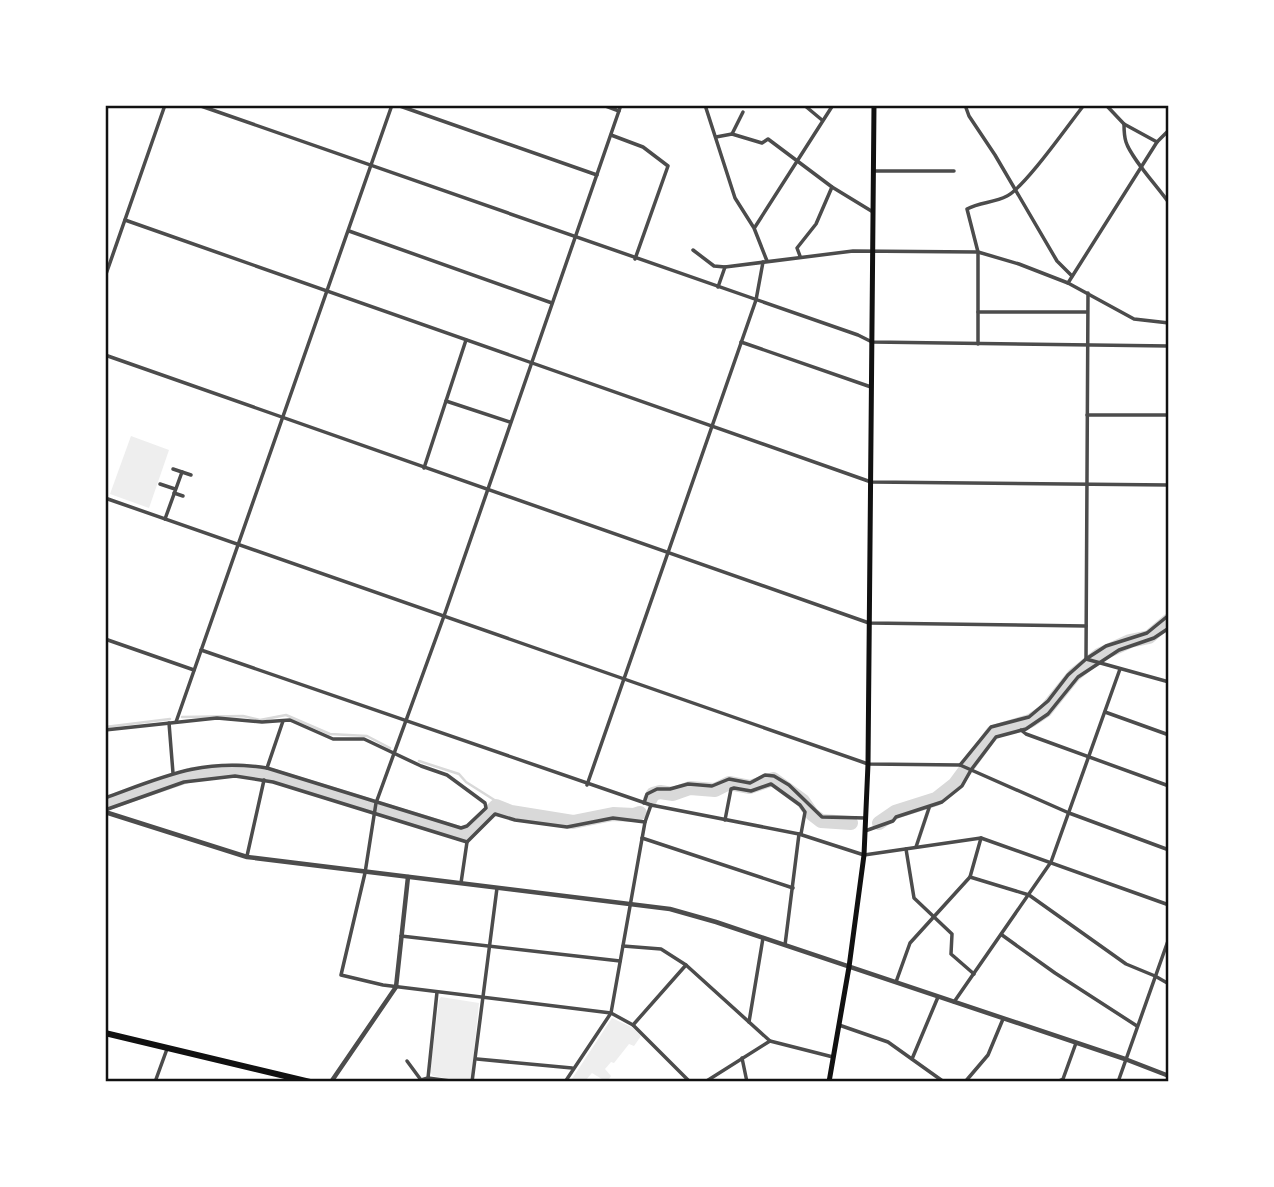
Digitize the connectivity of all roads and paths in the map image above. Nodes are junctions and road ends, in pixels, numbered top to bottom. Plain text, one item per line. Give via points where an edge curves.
1 (165, 105) edge
2 (198, 105) edge
3 (392, 105) edge
4 (397, 105) edge
5 (603, 105) edge
6 (621, 105) edge
7 (705, 105) edge
8 (804, 105) edge
9 (833, 105) edge
10 (874, 105) edge
11 (965, 105) edge
12 (1084, 105) edge
13 (1106, 105) edge
14 (619, 111) junction
15 (743, 111) dead end
16 (822, 120) junction
17 (1124, 124) junction
18 (1169, 130) edge
19 (732, 134) junction
20 (611, 135) junction
21 (716, 137) junction
22 (1157, 142) junction
23 (796, 160) junction
24 (371, 165) junction
25 (1142, 167) junction
26 (873, 171) junction
27 (954, 171) dead end
28 (597, 175) junction
29 (832, 187) junction
30 (1016, 190) junction
31 (1169, 203) edge
32 (873, 212) junction
33 (125, 220) junction
34 (754, 228) junction
35 (348, 230) junction
36 (575, 237) junction
37 (693, 250) dead end
38 (872, 251) junction
39 (978, 252) junction
40 (800, 256) junction
41 (635, 259) junction
42 (765, 262) junction
43 (724, 267) junction
44 (1072, 276) junction
45 (105, 277) edge
46 (1068, 283) junction
47 (718, 287) junction
48 (326, 291) junction
49 (1088, 293) junction
50 (756, 300) junction
51 (552, 303) junction
52 (978, 312) junction
53 (1087, 312) junction
54 (1169, 323) edge
55 (467, 340) junction
56 (741, 342) junction
57 (872, 342) junction
58 (978, 344) junction
59 (1087, 344) junction
60 (1169, 346) edge
61 (105, 355) edge
62 (531, 362) junction
63 (871, 387) junction
64 (446, 401) junction
65 (1087, 415) junction
66 (1169, 415) edge
67 (283, 418) junction
68 (511, 423) junction
69 (712, 426) junction
70 (424, 468) junction
71 (173, 469) dead end
72 (182, 472) junction
73 (191, 475) dead end
74 (871, 482) junction
75 (160, 484) dead end
76 (1086, 484) junction
77 (1169, 485) edge
78 (488, 490) junction
79 (175, 491) junction
80 (183, 496) dead end
81 (105, 498) edge
82 (165, 519) junction
83 (238, 545) junction
84 (668, 554) junction
85 (1169, 615) edge
86 (444, 616) junction
87 (869, 623) junction
88 (1086, 626) junction
89 (1169, 628) edge
90 (105, 639) edge
91 (201, 650) junction
92 (1093, 661) junction
93 (1120, 669) junction
94 (194, 670) junction
95 (625, 680) junction
96 (1169, 682) edge
97 (1105, 712) junction
98 (283, 721) junction
99 (406, 721) junction
100 (176, 722) junction
101 (169, 723) junction
102 (105, 730) edge
103 (1021, 730) junction
104 (1169, 735) edge
105 (394, 754) junction
106 (1089, 758) junction
107 (868, 764) junction
108 (267, 768) junction
109 (965, 768) junction
110 (173, 773) junction
111 (264, 780) junction
112 (587, 785) junction
113 (1169, 786) edge
114 (105, 798) edge
115 (375, 804) junction
116 (644, 804) junction
117 (651, 805) junction
118 (929, 808) junction
119 (105, 811) edge
120 (373, 812) junction
121 (1069, 813) junction
122 (866, 818) junction
123 (725, 820) junction
124 (645, 822) junction
125 (866, 831) junction
126 (800, 834) junction
127 (642, 838) junction
128 (981, 838) junction
129 (467, 842) junction
130 (916, 847) junction
131 (906, 849) junction
132 (1169, 850) edge
133 (864, 855) junction
134 (247, 857) junction
135 (1051, 862) junction
136 (365, 873) junction
137 (408, 877) junction
138 (970, 877) junction
139 (461, 883) junction
140 (497, 888) junction
141 (793, 888) junction
142 (1029, 895) junction
143 (630, 903) junction
144 (1169, 905) edge
145 (934, 917) junction
146 (401, 936) junction
147 (1002, 936) junction
148 (763, 938) junction
149 (1169, 938) edge
150 (785, 945) junction
151 (490, 946) junction
152 (623, 946) junction
153 (620, 961) junction
154 (686, 965) junction
155 (849, 967) junction
156 (974, 974) junction
157 (1155, 976) junction
158 (896, 982) junction
159 (1169, 984) edge
160 (396, 987) junction
161 (437, 992) junction
162 (483, 997) junction
163 (938, 997) junction
164 (954, 1002) junction
165 (611, 1013) junction
166 (1003, 1018) junction
167 (749, 1023) junction
168 (839, 1024) junction
169 (633, 1025) junction
170 (1137, 1026) junction
171 (105, 1033) edge
172 (770, 1041) junction
173 (1076, 1043) junction
174 (167, 1049) junction
175 (833, 1057) junction
176 (742, 1058) junction
177 (477, 1059) junction
178 (912, 1059) junction
179 (1125, 1059) junction
180 (407, 1061) dead end
181 (572, 1068) junction
182 (1169, 1076) edge
183 (428, 1078) junction
184 (1064, 1081) edge
185 (155, 1082) edge
186 (310, 1082) edge
187 (331, 1082) edge
188 (458, 1082) edge
189 (472, 1082) edge
190 (565, 1082) edge
191 (690, 1082) edge
192 (705, 1082) edge
193 (747, 1082) edge
194 (829, 1082) edge
195 (944, 1082) edge
196 (965, 1082) edge
197 (1057, 1082) edge
198 (1118, 1082) edge

1 - 33 street
2 - 24 street
3 - 24 street
4 - 28 street
5 - 14 street
6 - 14 street
7 - 21 street
8 - 16 street
9 - 16 street
10 - 26 main road
11 - 30 street
12 - 30 street
13 - 17 street
14 - 20 street
15 - 19 street
16 - 23 street
17 - 22 street
17 - 25 street via 1126,142
18 - 22 street
19 - 21 street
19 - 23 street via 762,143 768,139
20 - 28 street
20 - 41 street via 643,147 668,166
21 - 34 street via 735,198
22 - 25 street
23 - 29 street
23 - 34 street
24 - 35 street
24 - 36 street
25 - 31 street
25 - 44 street
26 - 27 street
26 - 32 main road
28 - 36 street
29 - 32 street
29 - 40 street via 816,224 797,248
30 - 39 street via 967,209
30 - 44 street via 1057,261
32 - 38 main road
33 - 45 street
33 - 48 street
34 - 42 street
35 - 48 street
35 - 51 street
36 - 41 street
36 - 51 street
37 - 43 street via 714,266
38 - 39 street
38 - 40 street
38 - 57 main road
39 - 46 street
39 - 52 street
40 - 42 street
41 - 47 street
42 - 43 street
42 - 50 street
43 - 47 street
44 - 46 street
46 - 49 street
47 - 50 street
48 - 55 street
48 - 67 street
49 - 53 street
49 - 54 street via 1134,319
50 - 56 street
50 - 57 street
51 - 62 street
52 - 53 street
52 - 58 street
53 - 59 street
55 - 62 street
55 - 64 street
56 - 63 street
56 - 69 street
57 - 58 street
57 - 63 main road
58 - 59 street
59 - 60 street
59 - 65 street
61 - 67 street
62 - 68 street
62 - 69 street
63 - 74 main road
64 - 68 street
64 - 70 street
65 - 66 street
65 - 76 street
67 - 70 street
67 - 83 street
68 - 78 street
69 - 74 street
69 - 84 street
70 - 78 street
71 - 72 street
72 - 73 street
72 - 79 street
74 - 76 street
74 - 87 main road
75 - 79 street
76 - 77 street
76 - 88 street
78 - 84 street
78 - 86 street
79 - 80 street
79 - 82 street
81 - 82 street
82 - 83 street
83 - 86 street
83 - 91 street
84 - 87 street
84 - 95 street
85 - 92 street via 1147,633 1106,646
86 - 95 street
86 - 99 street
87 - 88 street
87 - 107 main road
88 - 92 street
89 - 92 street
90 - 94 street
91 - 94 street
91 - 99 street
92 - 93 street
92 - 103 street via 1048,714
92 - 109 street via 1068,676 1029,717 991,727
93 - 96 street
93 - 97 street
94 - 100 street
95 - 107 street
95 - 112 street
97 - 104 street
97 - 106 street
98 - 100 street via 217,718
98 - 105 street via 332,739 364,739
98 - 108 street
99 - 105 street
99 - 112 street
100 - 101 street
101 - 102 street
101 - 110 street
103 - 106 street
103 - 109 street via 996,737
105 - 115 street
105 - 115 street via 447,775 486,808 461,828
106 - 113 street
106 - 121 street
107 - 109 street
107 - 122 main road
108 - 110 street via 209,765
108 - 115 street
109 - 118 street via 962,786
109 - 121 street
110 - 114 street
111 - 119 street via 235,776 184,782
111 - 120 street
111 - 134 street
112 - 116 street
115 - 120 street
116 - 117 street
116 - 122 street via 647,794 657,789 712,786 729,779 750,783 765,775 774,776 799,794 822,817
117 - 123 street
117 - 124 street
118 - 125 street
118 - 130 street
119 - 134 street
120 - 129 street
120 - 136 street
121 - 132 street
121 - 135 street
122 - 125 main road
123 - 126 street
123 - 126 street via 734,788 751,791 771,784 805,812
124 - 127 street
124 - 129 street via 613,818 567,827 495,814
125 - 133 main road
126 - 133 street
126 - 141 street
127 - 141 street
127 - 143 street
128 - 130 street
128 - 135 street
128 - 138 street
129 - 139 street
130 - 131 street
131 - 133 street
131 - 145 street via 914,898
133 - 155 main road
134 - 136 street
135 - 142 street
135 - 144 street
136 - 137 street
136 - 160 street via 341,975
137 - 139 street
137 - 146 street
138 - 142 street
138 - 145 street
139 - 140 street
140 - 143 street
140 - 151 street
141 - 150 street
142 - 147 street
142 - 157 street via 1126,964
143 - 148 street via 670,909
143 - 152 street
145 - 156 street via 952,934 951,954
145 - 158 street via 910,943
146 - 151 street
146 - 160 street
147 - 156 street
147 - 170 street
148 - 150 street
148 - 167 street
149 - 157 street
150 - 155 street
151 - 153 street
151 - 162 street
152 - 153 street
152 - 154 street via 661,949
153 - 165 street
154 - 167 street
154 - 169 street
155 - 158 street
155 - 168 main road
156 - 164 street
157 - 159 street
157 - 170 street
158 - 163 street
160 - 161 street
160 - 187 street
161 - 162 street
161 - 183 street
162 - 165 street
162 - 177 street
163 - 164 street
163 - 178 street
164 - 166 street
165 - 169 street
165 - 181 street
166 - 173 street
166 - 196 street via 988,1055
167 - 172 street
168 - 175 main road
168 - 178 street via 888,1042
169 - 191 street
170 - 179 street
171 - 174 main road
172 - 175 street
172 - 176 street
173 - 179 street
173 - 184 street
174 - 185 street
174 - 186 main road
175 - 194 main road
176 - 192 street
176 - 193 street
177 - 181 street
177 - 189 street
178 - 195 street
179 - 182 street
179 - 198 street
180 - 183 street via 421,1080
181 - 190 street
183 - 188 street
184 - 197 street

